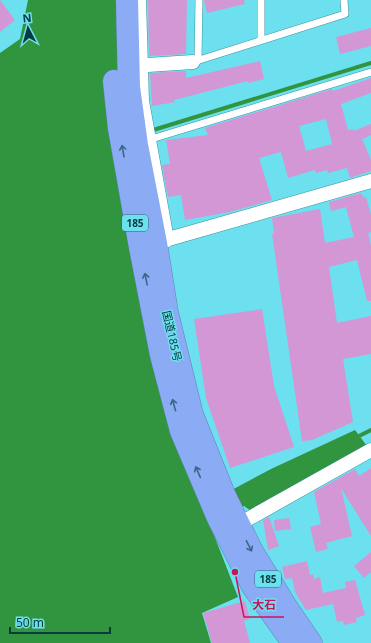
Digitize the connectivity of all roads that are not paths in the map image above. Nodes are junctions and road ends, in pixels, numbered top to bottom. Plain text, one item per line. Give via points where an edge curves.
1 (112, 0) edge
2 (127, 0) edge
3 (139, 0) edge
4 (199, 0) edge
5 (261, 0) edge
6 (344, 0) edge
7 (261, 40) junction
8 (196, 61) junction
9 (135, 66) junction
10 (371, 72) edge
11 (148, 139) junction
12 (371, 181) edge
13 (156, 243) junction
14 (371, 450) edge
15 (224, 513) junction
16 (293, 643) edge
17 (311, 643) edge

13 -> 1 highway, 国道185号 / 185 via 119,128 115,92
2 - 9 highway, 国道185号 / 185
3 - 9 street
4 - 8 lane
5 - 7 lane
6 - 7 lane via 345,14
7 - 8 lane
8 - 9 street
9 - 11 street
9 - 13 highway, 国道185号 / 185 via 129,87 137,145
10 - 11 lane
11 - 13 street
12 - 13 street
13 - 15 highway, 国道185号 / 185 via 193,440
14 - 15 street via 248,519
15 - 16 highway, 国道185号 / 185 via 253,587
15 -> 17 highway, 国道185号 / 185

